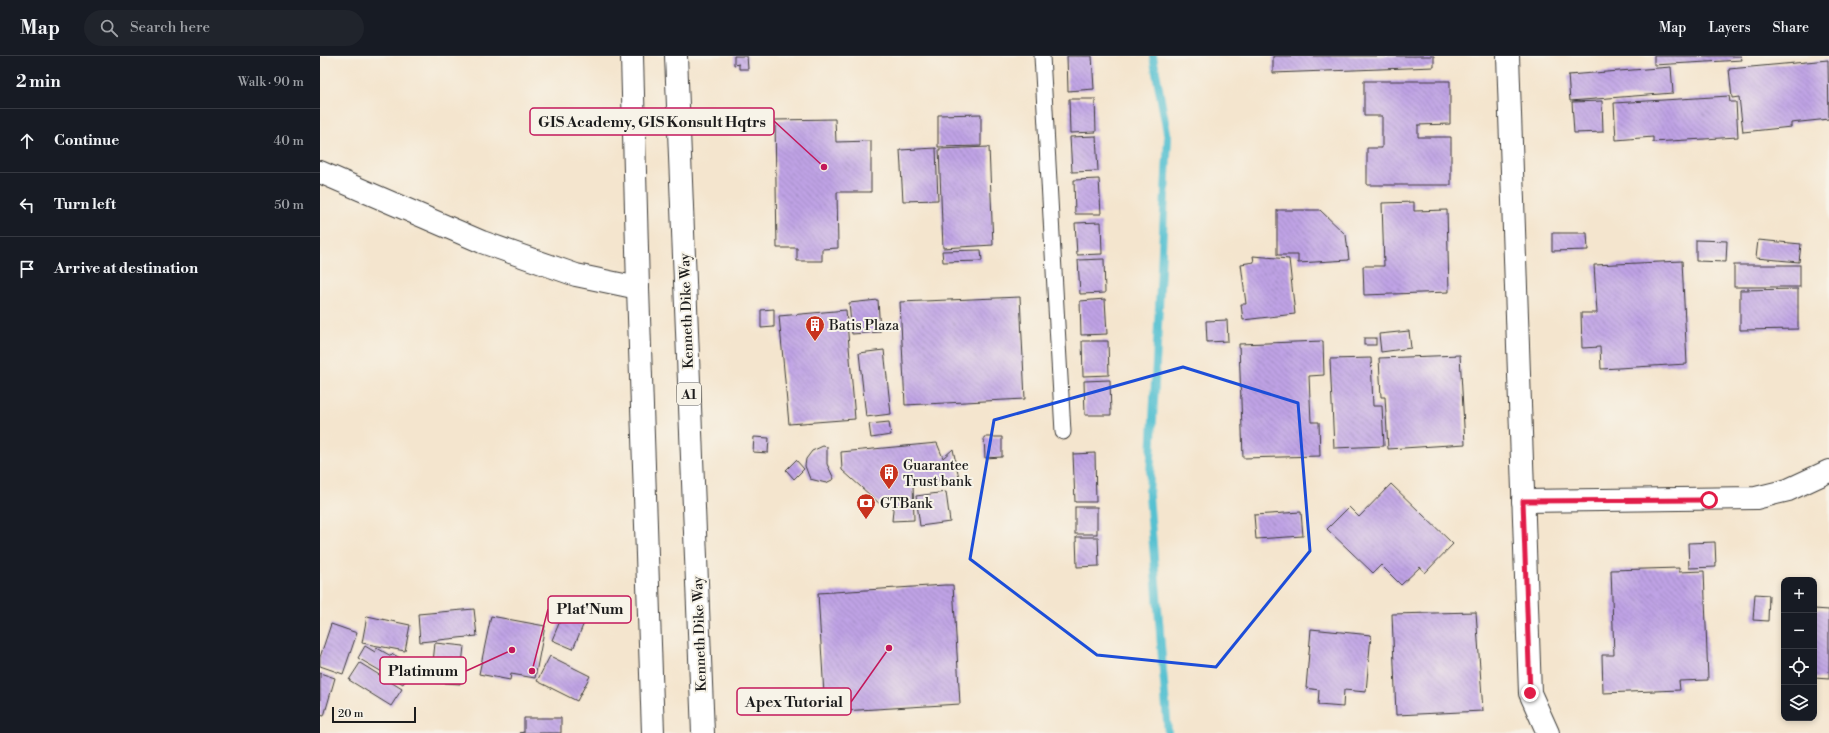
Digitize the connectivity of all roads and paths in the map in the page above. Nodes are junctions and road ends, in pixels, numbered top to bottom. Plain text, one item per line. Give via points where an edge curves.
1 (632, 56) edge
2 (676, 56) edge
3 (1042, 56) edge
4 (1508, 56) edge
5 (320, 172) edge
6 (638, 288) junction
7 (1063, 432) dead end
8 (1829, 471) edge
9 (1523, 501) junction
10 (653, 733) edge
11 (703, 733) edge
12 (1548, 733) edge

1 - 6 main road
2 - 11 main road, Kenneth Dike Way / A1
3 - 7 lane
4 - 9 main road
5 - 6 main road via 482,242 576,275
6 - 10 main road
8 - 9 main road via 1788,490 1756,498
9 - 12 main road via 1530,693

